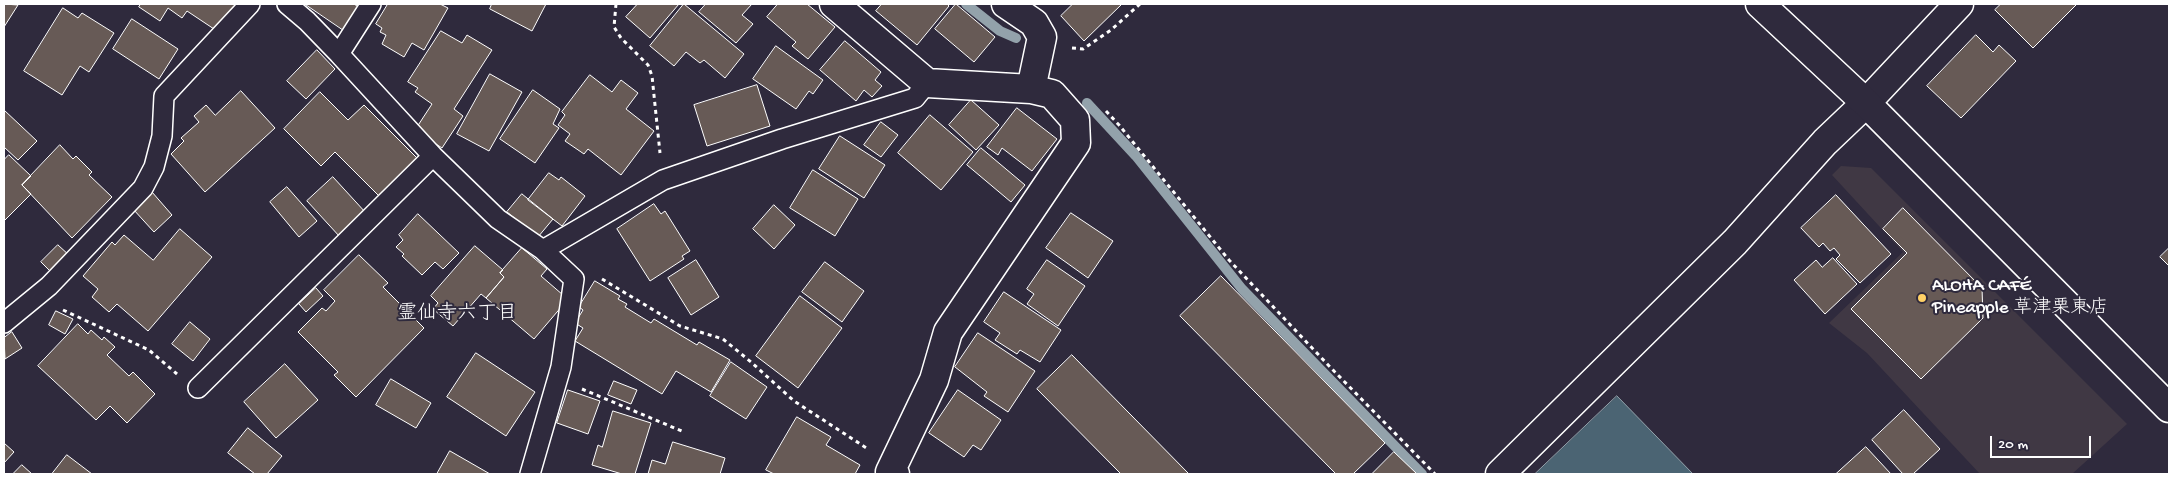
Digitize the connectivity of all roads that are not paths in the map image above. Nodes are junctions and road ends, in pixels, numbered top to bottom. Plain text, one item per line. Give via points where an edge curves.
1 (250, 4) edge
2 (287, 4) edge
3 (371, 4) edge
4 (834, 4) edge
5 (1006, 4) edge
6 (1760, 4) edge
7 (1959, 4) edge
8 (339, 54) junction
9 (927, 83) junction
10 (1031, 89) junction
11 (1866, 103) junction
12 (433, 156) junction
13 (543, 250) junction
14 (4, 323) edge
15 (198, 388) road end
16 (2169, 408) edge
17 (884, 471) edge
18 (530, 474) edge
19 (1500, 474) edge

1 - 14 lane via 164,96 162,136 154,167 143,188 50,286
2 - 8 lane
3 - 8 lane
4 - 9 street
5 - 10 street via 1034,23 1042,37
6 - 11 street
7 - 11 street
8 - 12 lane
9 - 10 street
9 - 13 lane via 915,98 662,180
10 - 17 street via 1052,94 1075,120 1076,143 948,332 934,380
11 - 16 street
11 - 19 street via 1825,142 1735,242
12 - 13 lane via 498,219
12 - 15 lane
13 - 18 lane via 574,279 558,379

